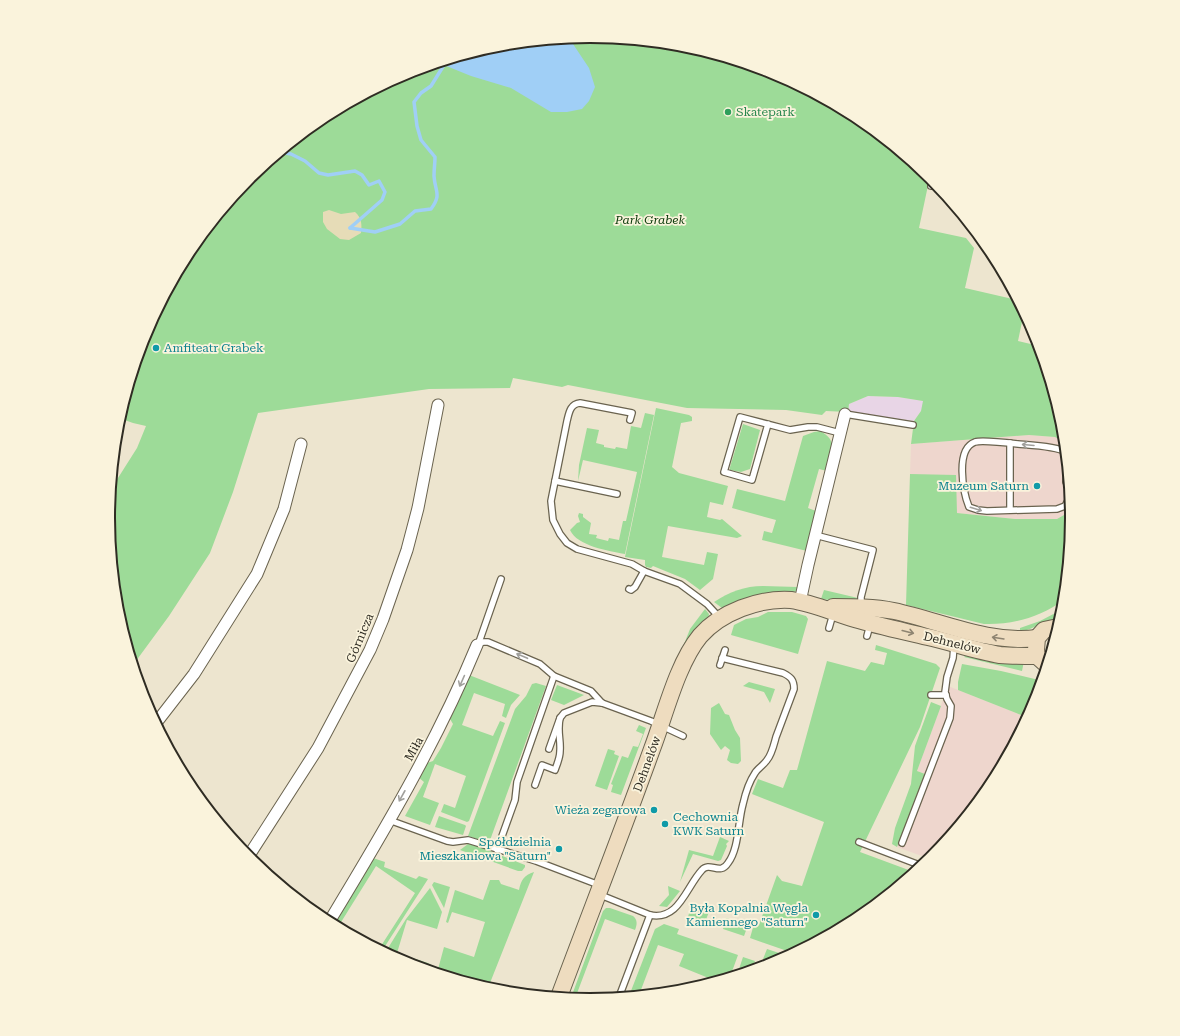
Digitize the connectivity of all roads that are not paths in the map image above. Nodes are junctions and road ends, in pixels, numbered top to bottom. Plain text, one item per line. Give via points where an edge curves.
1 (438, 405) dead end
2 (845, 414) joint
3 (630, 420) dead end
4 (768, 424) junction
5 (913, 425) dead end
6 (840, 433) junction
7 (1010, 443) junction
8 (302, 444) dead end
9 (1060, 451) edge
10 (555, 481) junction
11 (617, 494) dead end
12 (1065, 506) edge
13 (1010, 510) junction
14 (815, 535) junction
15 (644, 571) junction
16 (501, 578) dead end
17 (629, 589) dead end
18 (800, 602) junction
19 (861, 607) junction
20 (828, 609) junction
21 (721, 619) junction
22 (829, 628) dead end
23 (1052, 628) edge
24 (956, 636) junction
25 (1037, 638) junction
26 (477, 645) junction
27 (725, 650) dead end
28 (722, 658) junction
29 (1042, 660) edge
30 (720, 665) dead end
31 (554, 676) junction
32 (931, 695) dead end
33 (946, 696) junction
34 (602, 702) junction
35 (160, 718) edge
36 (560, 718) junction
37 (661, 726) junction
38 (683, 736) dead end
39 (549, 749) dead end
40 (535, 785) dead end
41 (389, 820) junction
42 (859, 842) dead end
43 (902, 843) dead end
44 (497, 850) junction
45 (252, 851) edge
46 (916, 864) edge
47 (599, 890) junction
48 (650, 915) junction
49 (332, 917) edge
50 (561, 992) edge
51 (622, 992) edge

1 - 45 street, Górnicza via 407,550 370,650 318,748
2 - 5 lane
2 - 6 street
3 - 10 lane via 632,413 580,403 573,405 567,420
4 - 4 lane via 752,480 724,472 740,417
4 - 6 lane via 790,430 817,427
6 - 14 street
9 -> 7 lane
7 - 13 lane
7 -> 13 lane via 976,442 969,447 962,460 964,496 969,506 987,511
8 - 35 street via 284,509 257,574 194,674
10 - 11 lane
10 - 15 lane via 551,501 553,520 567,543 577,549 632,564
12 - 13 lane via 1057,509
14 - 18 street
14 - 19 lane via 873,550 861,596
15 - 17 lane via 634,587
15 - 21 lane via 685,587 708,604
16 - 26 lane, Miła
18 - 20 street, Dehnelów
18 - 21 street, Dehnelów via 788,600 760,603 740,609
19 - 20 street, Dehnelów
19 - 24 street, Dehnelów via 893,611
20 - 22 lane
20 -> 24 street, Dehnelów via 868,629
21 - 37 street, Dehnelów via 704,632 688,654
23 - 25 street via 1044,630
25 -> 24 street, Dehnelów
24 - 29 street, Dehnelów via 999,655
24 - 33 lane via 947,677
25 - 29 street via 1036,650
31 -> 26 lane via 540,664 494,644 483,642
26 -> 41 street, Miła via 451,706
27 - 28 lane
28 - 30 lane
28 - 48 lane via 783,673 791,677 794,689 767,760 754,774 746,795 738,837 728,864 721,869 705,867 674,908 658,916
31 - 34 lane via 591,691
31 - 44 lane via 517,782 515,800
32 - 33 lane
33 - 43 lane via 951,706 950,718
34 - 36 lane via 592,702 564,713
34 - 37 lane
36 - 39 lane
36 - 40 lane via 559,759 555,770 542,765
37 - 38 lane
37 - 47 street, Dehnelów
41 - 44 lane via 447,841 468,840
41 - 49 street, Miła
42 - 46 lane
44 - 47 lane via 536,861
47 - 48 lane
47 - 50 street, Dehnelów
48 - 51 lane

